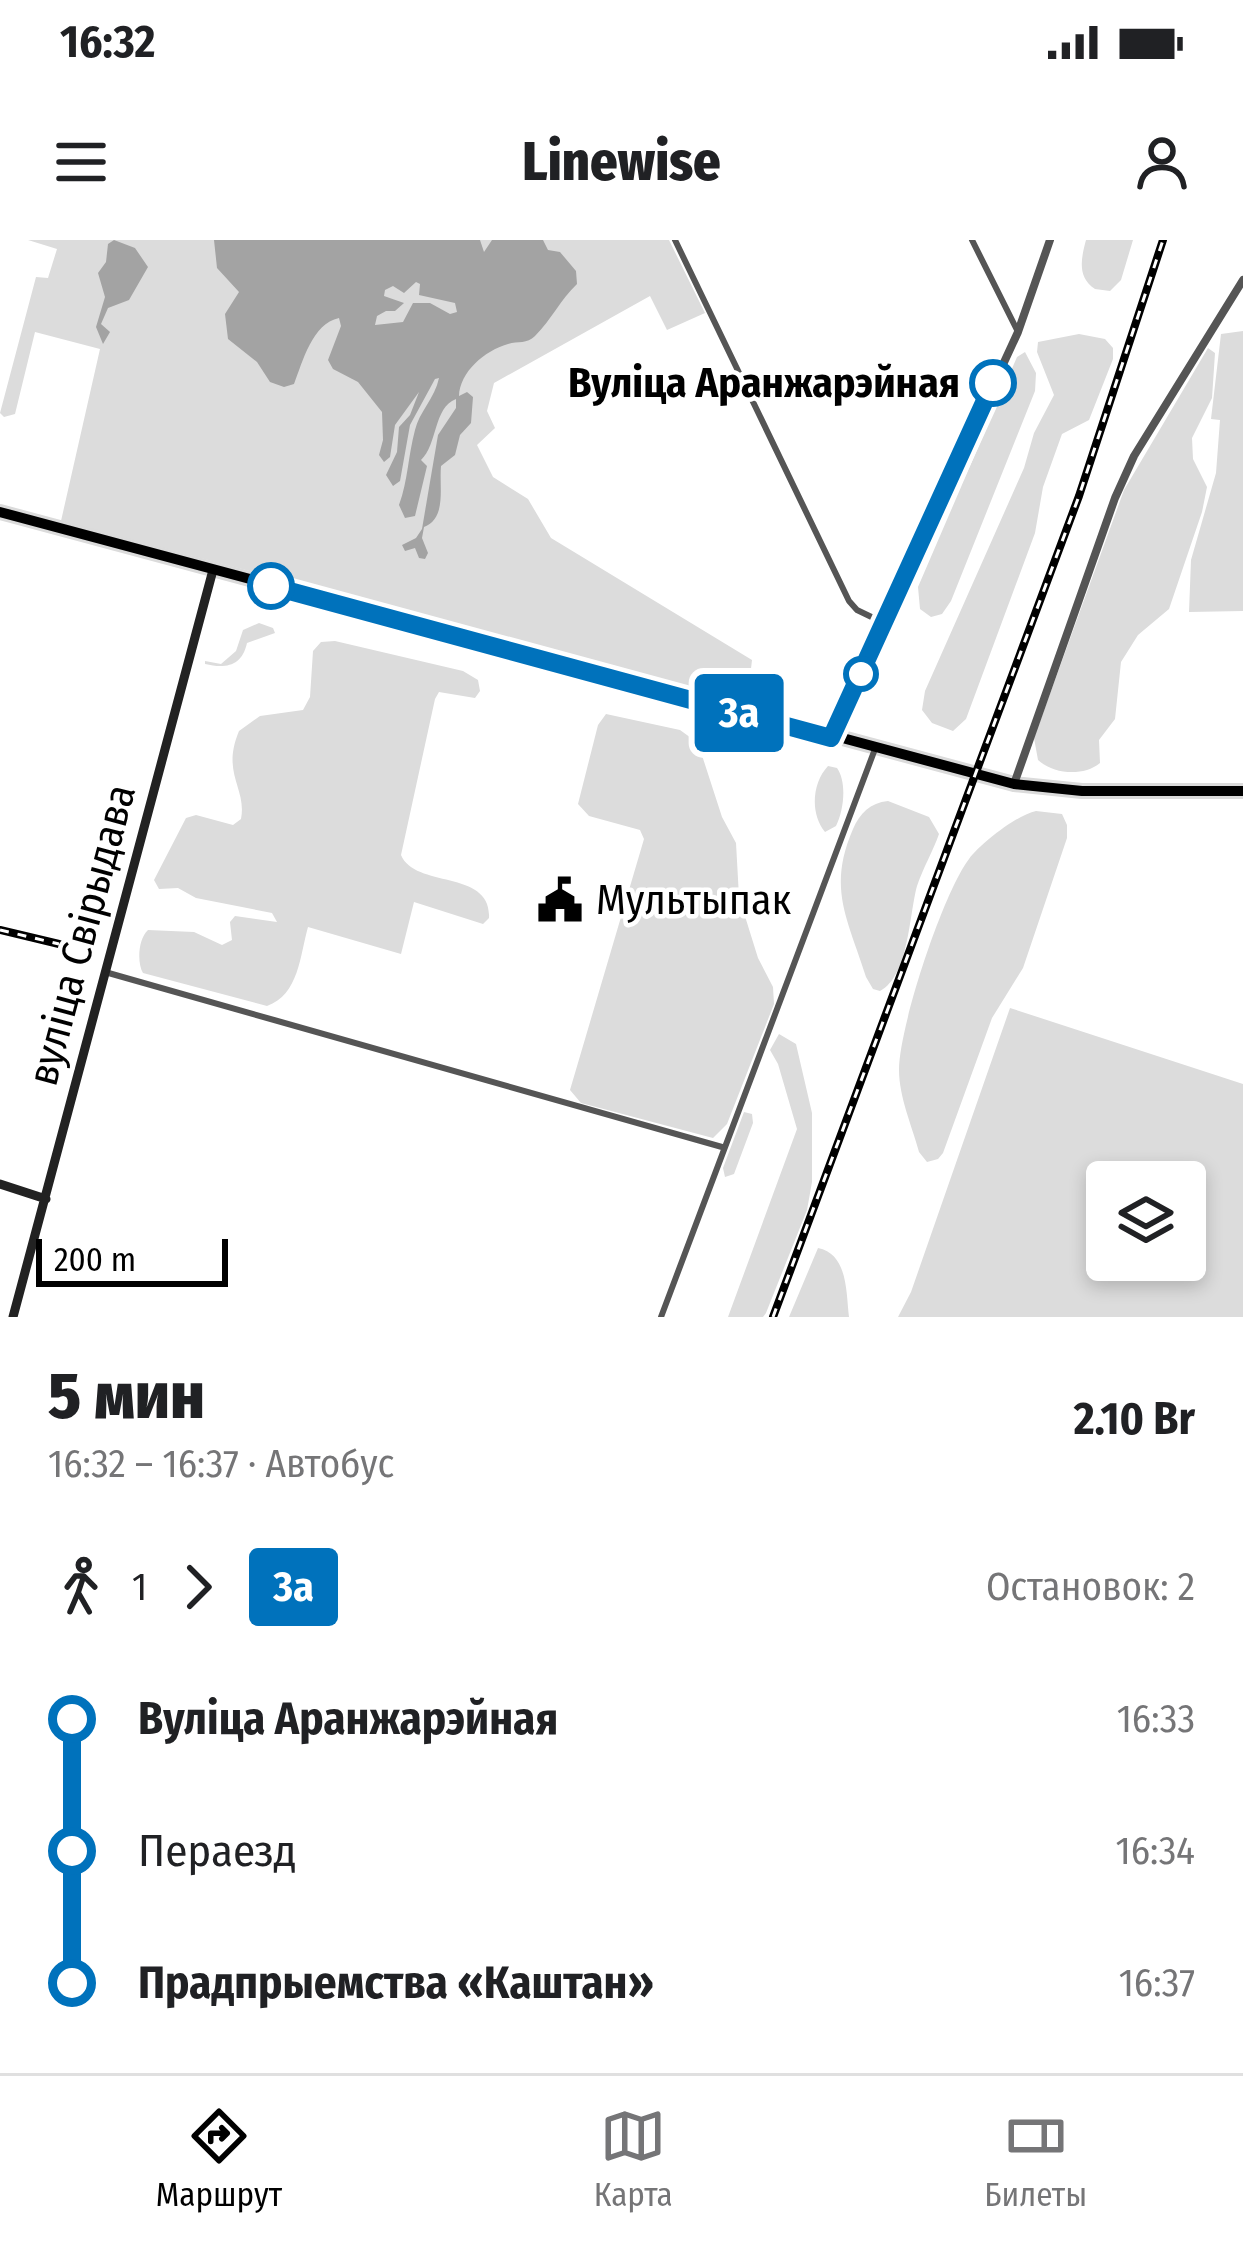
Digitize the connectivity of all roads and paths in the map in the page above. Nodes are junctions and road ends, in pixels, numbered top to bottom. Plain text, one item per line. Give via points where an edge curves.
1 (675, 240) edge
2 (972, 240) edge
3 (1051, 240) edge
4 (1243, 280) edge
5 (1018, 332) junction
6 (0, 512) edge
7 (213, 569) junction
8 (884, 622) junction
9 (831, 738) junction
10 (874, 749) junction
11 (1014, 784) junction
12 (1243, 791) edge
13 (105, 972) junction
14 (722, 1147) junction
15 (0, 1184) edge
16 (46, 1199) junction
17 (14, 1317) edge
18 (661, 1317) edge

1 - 8 street via 850,601
2 - 5 street
3 - 5 street
4 - 11 street via 1124,477
5 - 8 street
6 - 7 main road
7 - 9 main road
7 - 13 main road, вуліца Свірыдава
8 - 9 street
9 - 10 main road
10 - 11 main road
10 - 14 street
11 - 12 main road
13 - 14 street
13 - 16 main road, вуліца Свірыдава
14 - 18 street
15 - 16 main road
16 - 17 main road, вуліца Свірыдава

